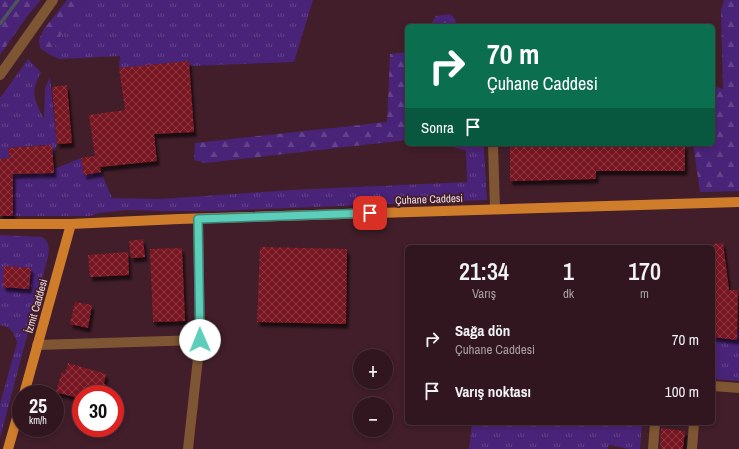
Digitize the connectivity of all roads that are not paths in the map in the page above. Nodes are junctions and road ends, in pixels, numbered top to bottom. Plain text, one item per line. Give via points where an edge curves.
1 (53, 0) edge
2 (0, 75) edge
3 (493, 146) edge
4 (739, 202) edge
5 (494, 209) junction
6 (198, 219) junction
7 (0, 224) edge
8 (71, 224) junction
9 (200, 340) junction
10 (38, 345) junction
11 (27, 385) edge
12 (715, 386) edge
13 (739, 388) edge
14 (655, 425) edge
15 (694, 425) edge
16 (12, 435) edge
17 (8, 449) edge
18 (188, 449) edge
19 (653, 449) edge
20 (692, 449) edge

1 - 2 street
3 - 5 street
4 - 5 main road, Çuhane Caddesi
5 - 6 main road, Çuhane Caddesi
6 - 8 main road, Çuhane Caddesi
6 - 9 street
7 - 8 main road, Çuhane Caddesi
8 - 10 main road, İzmit Caddesi
9 - 10 street
9 - 18 street
10 - 11 main road, İzmit Caddesi
12 - 13 street
14 - 19 street
15 - 20 street
16 - 17 main road

